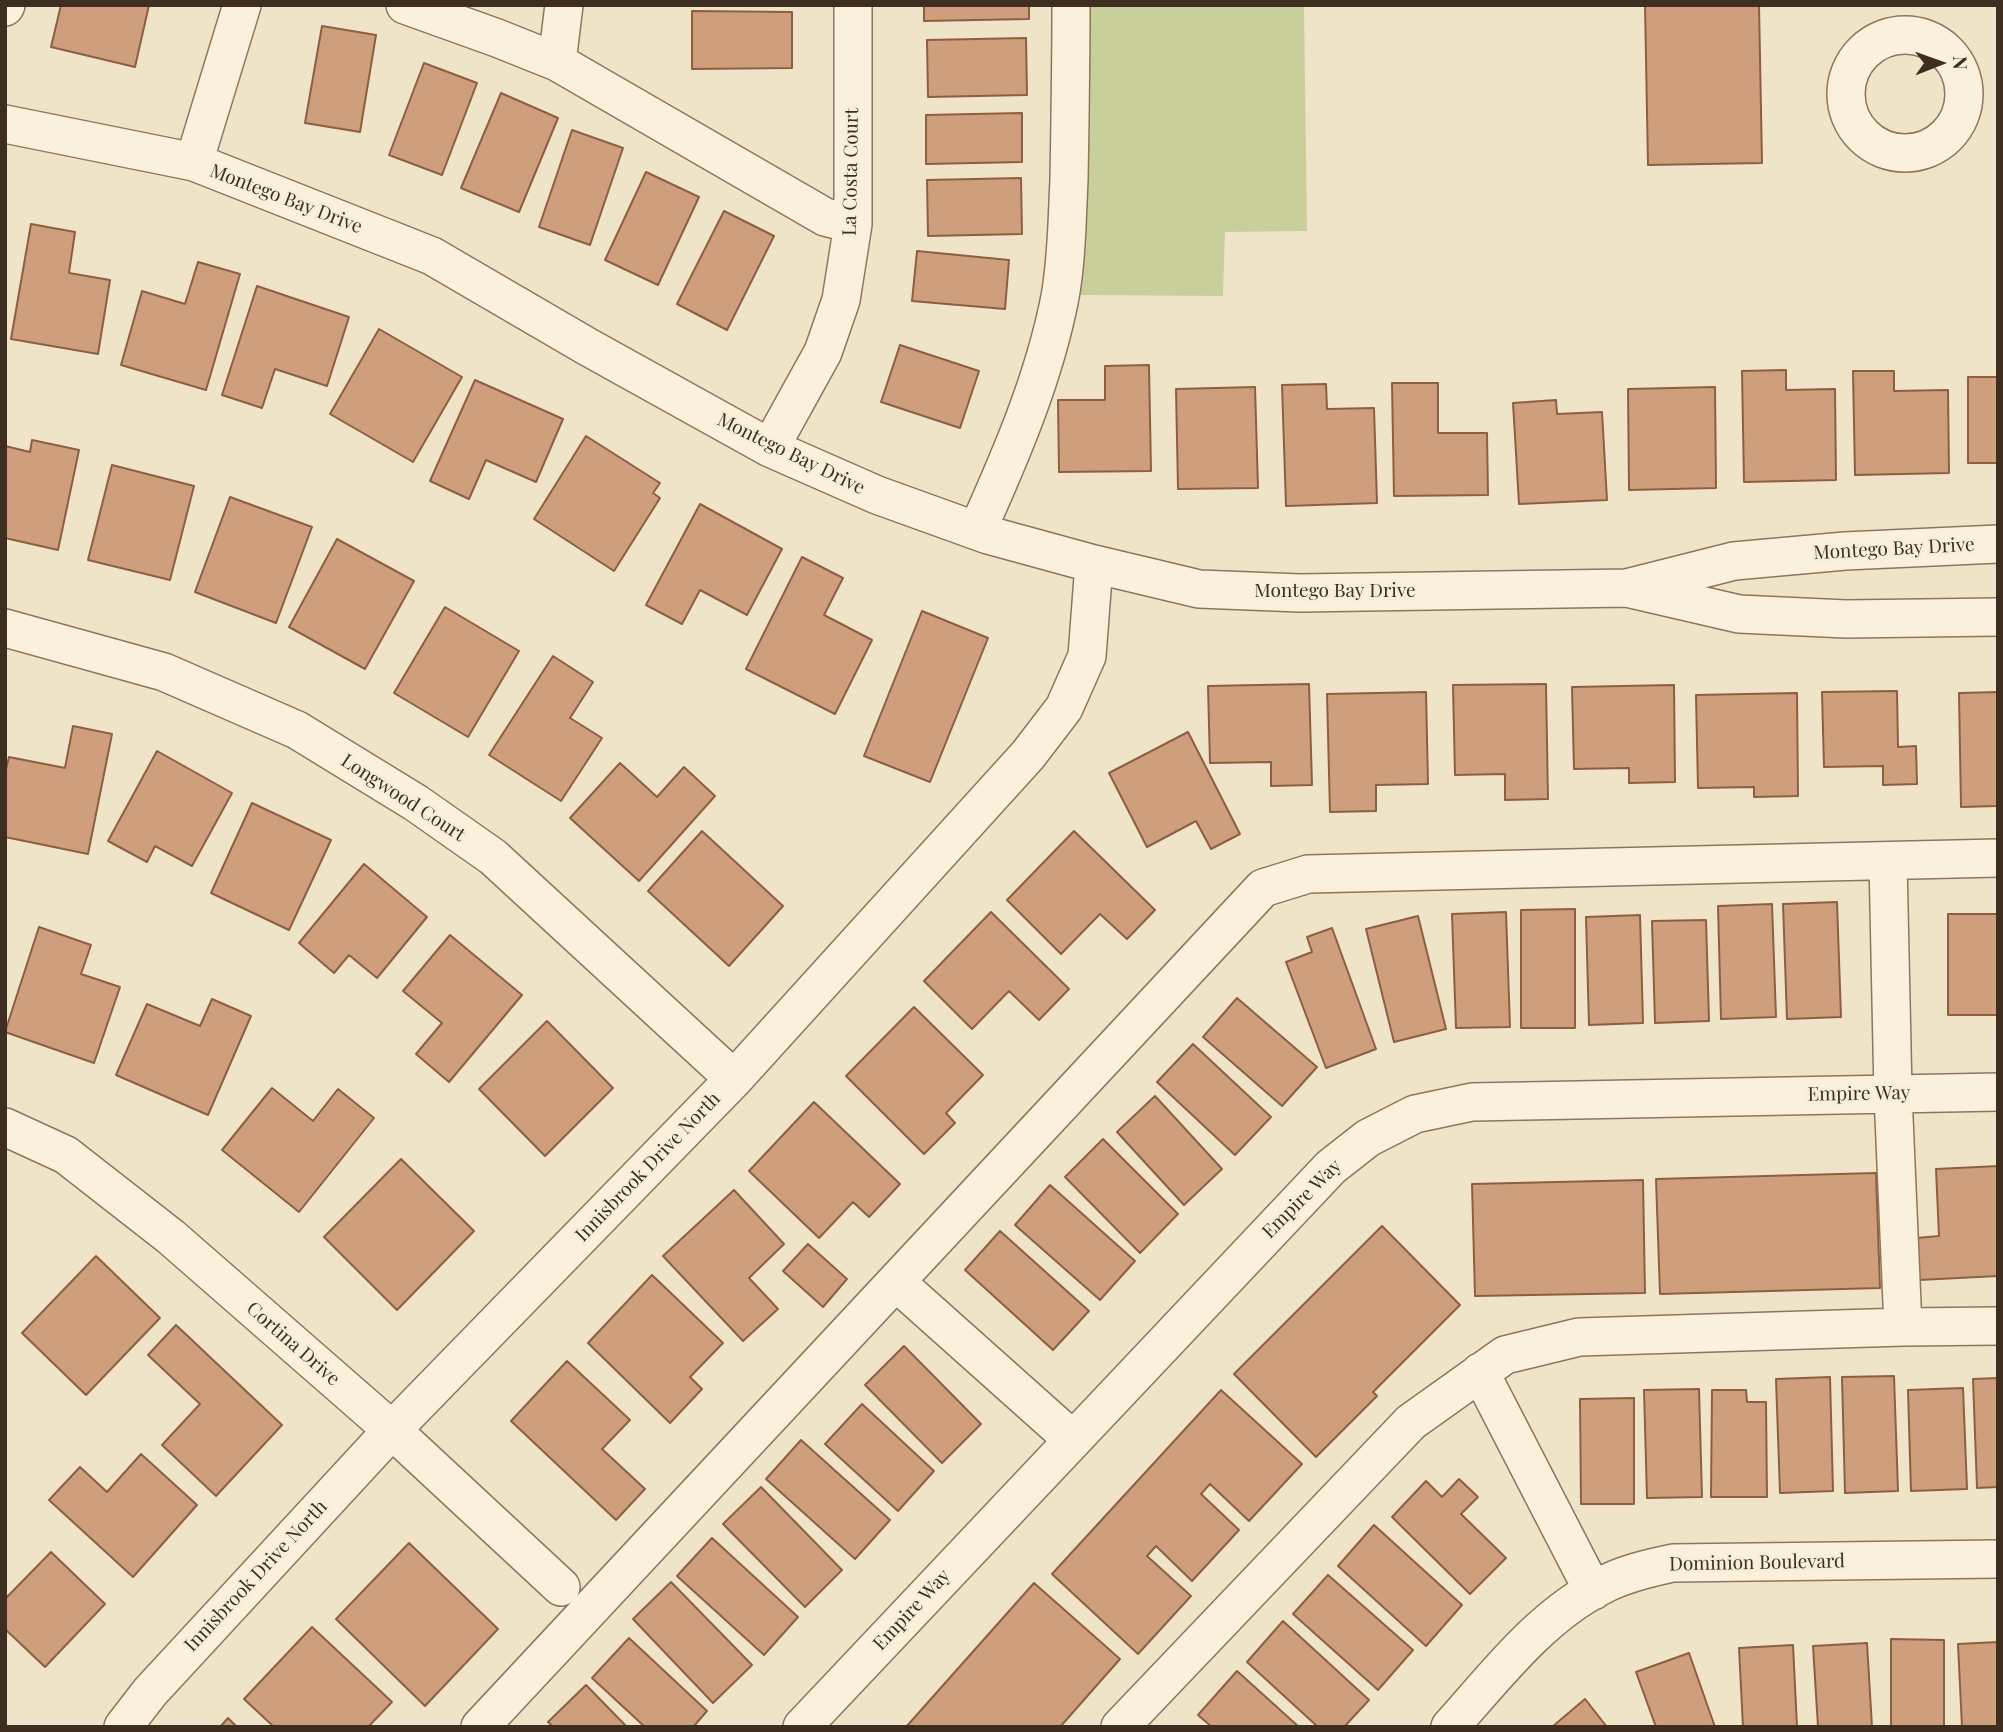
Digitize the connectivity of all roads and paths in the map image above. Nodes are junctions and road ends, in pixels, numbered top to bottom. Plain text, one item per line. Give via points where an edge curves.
1 (242, 5) edge
2 (405, 5) edge
3 (564, 5) edge
4 (853, 5) edge
5 (1071, 5) edge
6 (557, 62) junction
7 (5, 124) edge
8 (194, 162) junction
9 (853, 224) junction
10 (770, 448) junction
11 (977, 531) junction
12 (1998, 544) edge
13 (1094, 564) junction
14 (1627, 588) junction
15 (1998, 617) edge
16 (5, 628) edge
17 (1998, 858) edge
18 (1888, 861) junction
19 (734, 1079) junction
20 (1998, 1092) edge
21 (1893, 1094) junction
22 (5, 1127) edge
23 (895, 1282) junction
24 (1998, 1326) edge
25 (1903, 1327) junction
26 (1480, 1372) junction
27 (392, 1430) junction
28 (1073, 1440) junction
29 (1998, 1559) edge
30 (561, 1587) dead end
31 (1593, 1591) junction
32 (123, 1727) edge
33 (480, 1727) edge
34 (802, 1727) edge
35 (1120, 1727) edge
36 (1450, 1727) edge

1 - 8 street
2 - 6 street
3 - 6 street
4 - 9 street, La Costa Court
5 - 11 street via 1067,234 1060,297 1019,438
6 - 9 street via 825,217
7 - 8 street, Montego Bay Drive
8 - 10 street, Montego Bay Drive via 432,256
9 - 10 street, La Costa Court via 841,300 824,352
10 - 11 street, Montego Bay Drive via 877,495
11 - 13 street, Montego Bay Drive
12 - 14 street, Montego Bay Drive via 1734,561
13 - 14 street, Montego Bay Drive via 1199,589 1300,593
13 - 19 street, Innisbrook Drive North via 1087,656 1064,708 1028,755
14 - 15 street, Montego Bay Drive via 1740,614
16 - 19 street, Longwood Court via 164,672 297,730 416,803 493,857
17 - 18 street
18 - 21 street
18 - 23 street via 1308,874 1263,888
19 - 27 street, Innisbrook Drive North
20 - 21 street, Empire Way
21 - 25 street
21 - 28 street, Empire Way via 1472,1102 1415,1114 1368,1138 1331,1167
22 - 27 street, Cortina Drive via 66,1155 171,1237
23 - 28 street
23 - 33 street
24 - 25 street
25 - 26 street via 1579,1337 1505,1355
26 - 31 street
26 - 35 street via 1411,1422
27 - 30 street, Cortina Drive
27 - 32 street, Innisbrook Drive North
28 - 34 street, Empire Way
29 - 31 street, Dominion Boulevard via 1673,1563 1636,1572
31 - 36 street, Dominion Boulevard via 1525,1645

